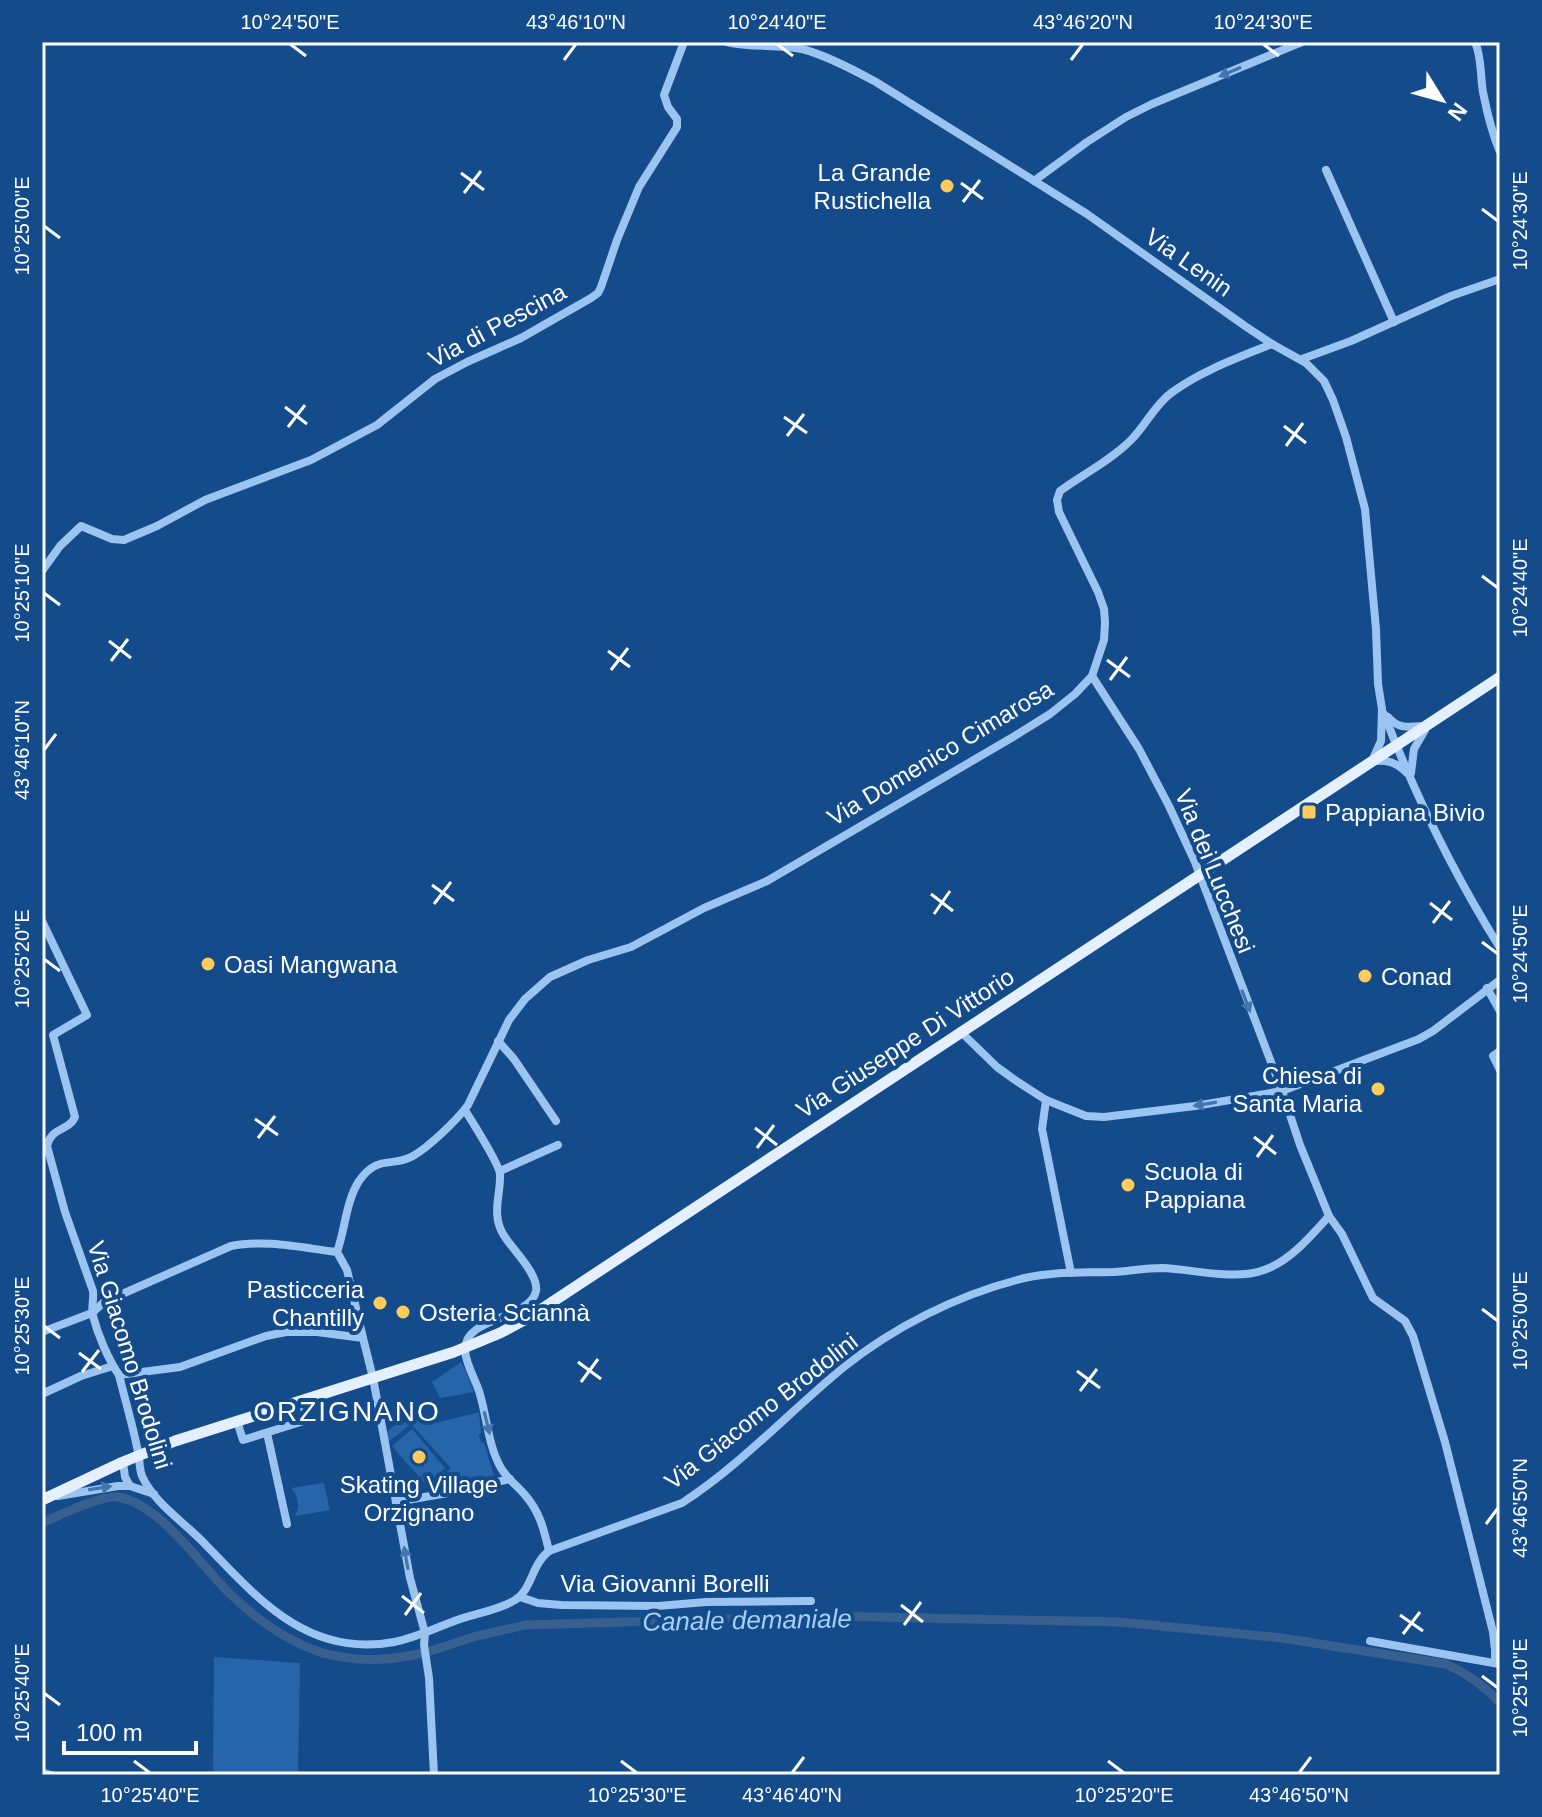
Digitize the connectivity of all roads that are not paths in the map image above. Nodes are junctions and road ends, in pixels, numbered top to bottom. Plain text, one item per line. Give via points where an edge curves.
1 (684, 42) edge
2 (727, 42) edge
3 (1302, 42) edge
4 (1475, 42) edge
5 (803, 46) edge
6 (1279, 46) edge
7 (1500, 152) edge
8 (1326, 170) dead end
9 (1034, 181) junction
10 (1500, 279) edge
11 (1394, 322) junction
12 (1272, 344) junction
13 (1302, 359) junction
14 (42, 571) edge
15 (1092, 676) junction
16 (1500, 677) edge
17 (1382, 709) junction
18 (1427, 726) junction
19 (1396, 745) junction
20 (1371, 762) junction
21 (1411, 776) junction
22 (1199, 876) junction
23 (42, 921) edge
24 (1500, 948) edge
25 (1500, 980) edge
26 (1487, 988) junction
27 (1500, 1011) edge
28 (961, 1032) junction
29 (498, 1041) junction
30 (1500, 1051) edge
31 (1500, 1070) edge
32 (1282, 1091) junction
33 (1046, 1100) junction
34 (465, 1110) junction
35 (556, 1121) dead end
36 (558, 1145) dead end
37 (500, 1171) junction
38 (1329, 1216) junction
39 (337, 1252) junction
40 (1071, 1273) junction
41 (92, 1313) junction
42 (42, 1332) edge
43 (363, 1338) junction
44 (465, 1348) junction
45 (113, 1366) junction
46 (119, 1375) junction
47 (373, 1378) junction
48 (42, 1394) edge
49 (302, 1400) junction
50 (237, 1421) junction
51 (267, 1433) junction
52 (139, 1456) junction
53 (123, 1462) junction
54 (510, 1479) junction
55 (130, 1486) junction
56 (154, 1494) junction
57 (44, 1499) edge
58 (396, 1502) junction
59 (287, 1524) dead end
60 (549, 1551) junction
61 (520, 1597) junction
62 (811, 1601) dead end
63 (425, 1633) junction
64 (1370, 1641) dead end
65 (1497, 1663) edge
66 (434, 1775) edge

1 - 14 street, Via di Pescina via 664,95 678,123 635,195 598,293 531,333 435,379 377,425 311,460 205,500 124,540 81,526
2 - 5 street, Via Lenin
3 - 6 street
4 - 7 street
5 - 9 street, Via Lenin via 876,82
6 -> 9 street via 1126,117
8 - 11 street
9 - 12 street, Via Lenin
10 - 11 street
11 - 13 street
12 - 13 street, Via Lenin
12 - 15 street, Via Domenico Cimarosa via 1219,365 1172,392 1120,450 1057,495 1059,512 1104,609 1104,640
13 - 17 street, Via Lenin via 1329,390 1363,495
15 - 22 street, Via dei Lucchesi via 1145,760
15 - 29 street, Via Domenico Cimarosa via 1050,714 767,881 631,947 550,977 525,999
16 - 18 main road, Via Giuseppe Di Vittorio
17 - 18 street via 1401,726
17 - 19 street, Via Lenin
17 - 20 street, Via Lenin via 1381,741
18 - 19 main road, Via Giuseppe Di Vittorio
18 - 21 street via 1414,749
19 - 20 main road, Via Giuseppe Di Vittorio
19 - 21 street, Via Lenin
20 - 21 street via 1395,763
20 - 22 main road, Via Giuseppe Di Vittorio
21 - 24 street, Via Lenin
22 - 28 main road, Via Giuseppe Di Vittorio
22 -> 32 street, Via dei Lucchesi
23 - 41 street, Via Giacomo Brodolini via 87,1015 53,1035 75,1117 54,1132 47,1146 93,1291
25 - 26 street
26 - 27 street
26 - 32 street via 1419,1039
28 - 33 street via 997,1067
28 - 44 main road, Via Giuseppe Di Vittorio via 543,1309
29 - 34 street, Via Domenico Cimarosa
29 - 35 street
30 - 31 street via 1493,1056
32 -> 33 street via 1104,1117 1086,1116
32 - 38 street
33 - 40 street via 1042,1129
34 - 37 street
34 - 39 street, Via Domenico Cimarosa via 415,1155 366,1172 353,1192
36 - 37 street
37 - 44 street via 497,1220 531,1274 536,1292 528,1303 473,1331
38 - 40 street, Via Giacomo Brodolini via 1285,1259 1257,1273 1160,1268
38 - 65 street via 1373,1298 1405,1321 1413,1336 1445,1442
39 - 41 street via 242,1243 104,1302
39 - 43 street via 347,1270
40 - 60 street, Via Giacomo Brodolini via 1020,1279 935,1309 845,1366 682,1503
41 - 42 street
41 - 45 street, Via Giacomo Brodolini
43 - 46 street via 286,1332 180,1367
43 - 47 street
44 - 47 main road, Via Giuseppe Di Vittorio
44 -> 54 street via 496,1455
45 - 46 street, Via Giacomo Brodolini
45 - 48 street
46 - 52 street, Via Giacomo Brodolini
47 - 49 main road, Via Giuseppe Di Vittorio
47 - 58 street
49 - 50 main road, Via Giuseppe Di Vittorio
49 - 51 street via 307,1420
50 - 51 street via 243,1440
50 - 52 main road, Via Giuseppe Di Vittorio
51 - 59 street
52 - 53 main road, Via Giuseppe Di Vittorio
52 - 56 street, Via Giacomo Brodolini via 142,1475
53 - 55 street
53 - 57 main road, Via Giuseppe Di Vittorio
54 - 58 street
54 - 60 street via 536,1510
55 - 56 street
57 -> 55 street
56 - 63 street, Via Giacomo Brodolini via 255,1596 308,1632 353,1644 395,1642
63 -> 58 street
60 - 61 street via 536,1564
61 - 62 street, Via Giovanni Borelli via 561,1605
61 - 63 street, Via Giacomo Brodolini
63 - 66 street
64 - 65 street

